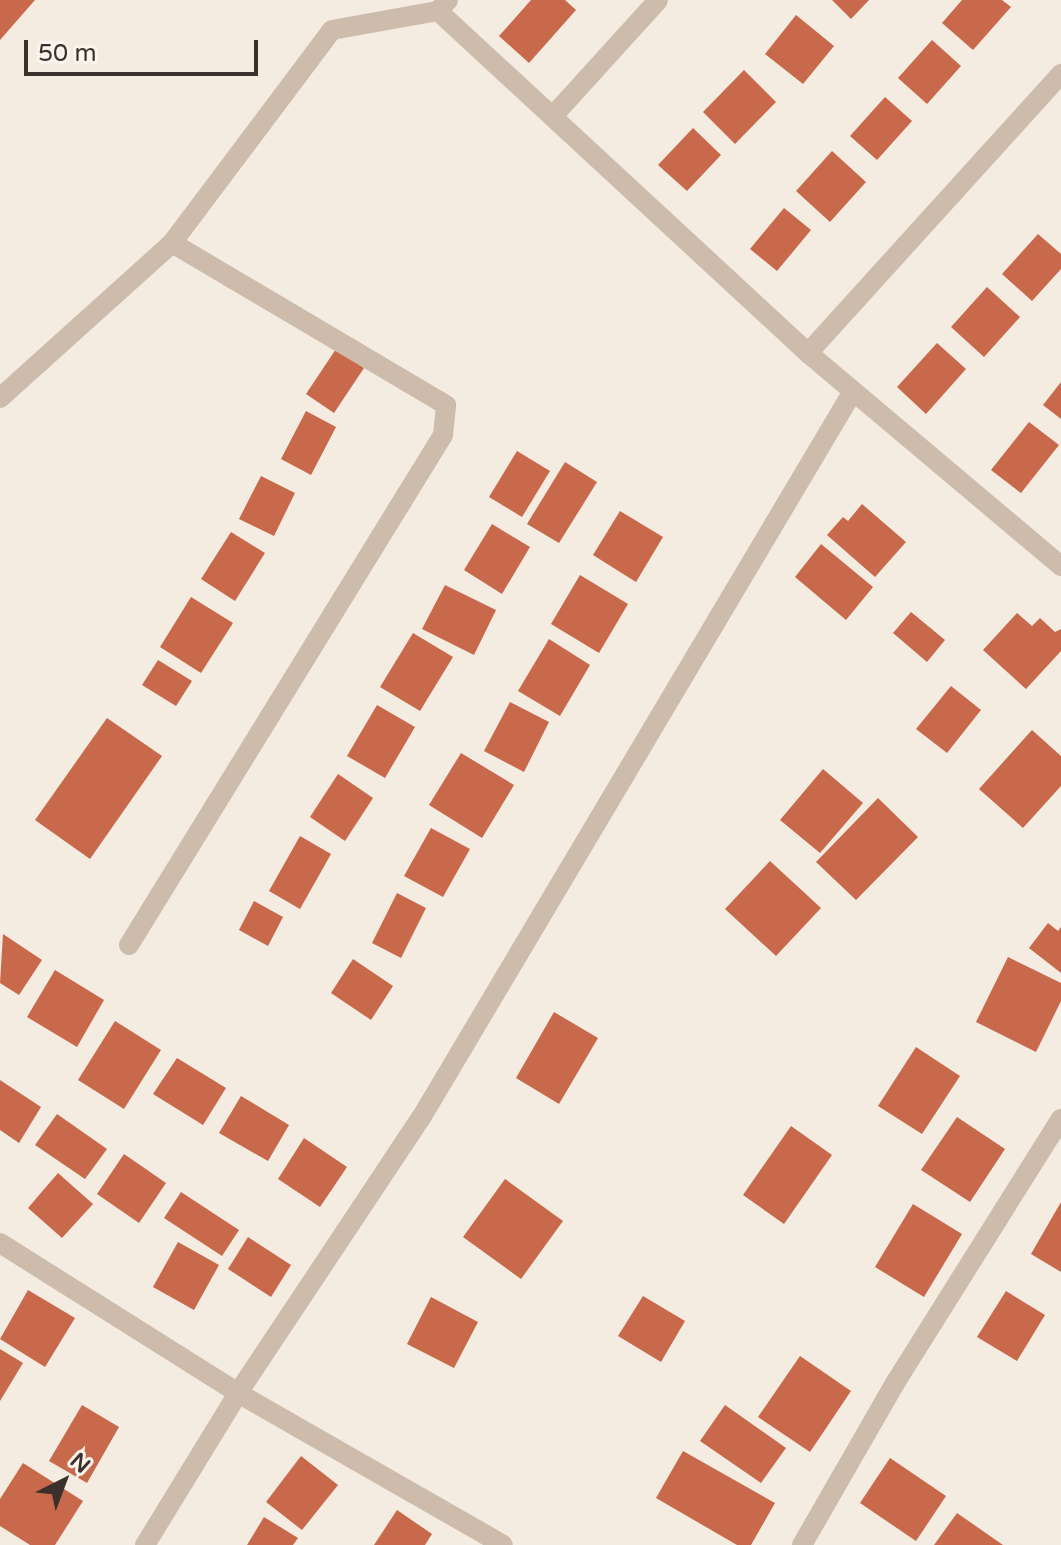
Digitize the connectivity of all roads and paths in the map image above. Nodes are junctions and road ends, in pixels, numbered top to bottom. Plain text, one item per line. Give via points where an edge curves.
1 (658, 0) edge
2 (443, 5) edge
3 (1061, 74) edge
4 (553, 116) junction
5 (172, 243) junction
6 (808, 353) junction
7 (852, 393) junction
8 (0, 398) edge
9 (1061, 566) edge
10 (129, 945) dead end
11 (1061, 1119) edge
12 (0, 1243) edge
13 (238, 1393) junction
14 (145, 1545) edge
15 (503, 1545) edge
16 (802, 1545) edge

1 - 4 street
2 - 4 street
2 - 5 street via 332,30
3 - 6 street
4 - 6 street
5 - 8 street
5 - 10 street via 446,405 443,435
6 - 7 street
7 - 9 street
7 - 13 street via 421,1118
11 - 16 street via 897,1380
12 - 13 street
13 - 14 street
13 - 15 street

